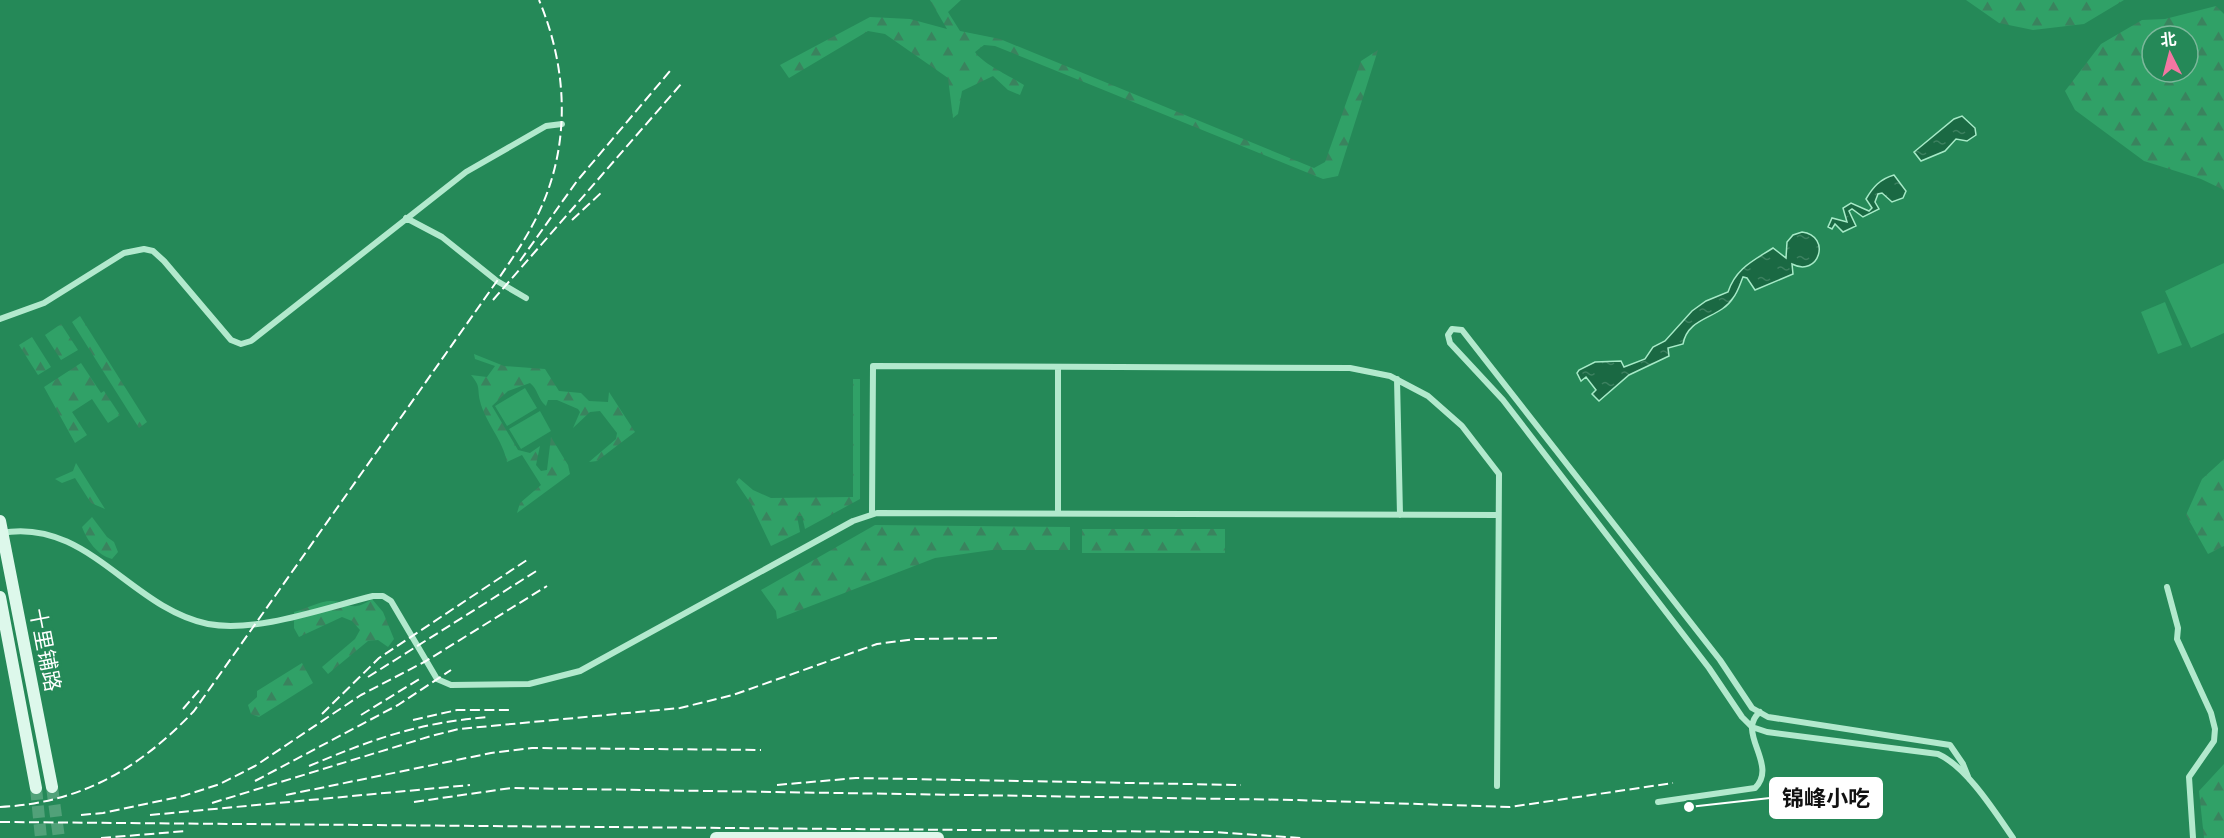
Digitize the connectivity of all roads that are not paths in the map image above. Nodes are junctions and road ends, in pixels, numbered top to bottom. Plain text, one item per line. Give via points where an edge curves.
1 (562, 124) dead end
2 (406, 218) junction
3 (526, 298) dead end
4 (0, 319) edge
5 (1058, 367) junction
6 (1397, 379) junction
7 (1058, 513) junction
8 (873, 514) junction
9 (1400, 515) junction
10 (1498, 515) junction
11 (1, 529) edge
12 (2167, 586) dead end
13 (0, 597) edge
14 (1760, 712) junction
15 (1742, 717) junction
16 (1752, 727) junction
17 (1753, 736) junction
18 (1969, 779) junction
19 (52, 786) tunnel mouth
20 (1497, 786) dead end
21 (36, 788) tunnel mouth
22 (1658, 802) dead end
23 (829, 837) edge
24 (716, 838) edge
25 (938, 838) edge
26 (2013, 838) edge
27 (2193, 838) edge

1 - 2 street via 546,126 488,157
2 - 3 street via 442,237 497,281
2 - 4 street via 251,341 241,344 231,340 164,261 144,249 123,253 44,303
5 - 6 street via 1350,368
5 - 7 street
5 - 8 street via 873,366
6 - 9 street
6 - 10 street via 1446,411 1499,474
7 - 8 street
7 - 9 street
8 - 11 street via 853,521 607,659 571,674 529,684 441,682 391,601 383,596 295,616 223,626 172,612 62,538 33,530
9 - 10 street
10 - 20 street
11 - 19 main road, 十里铺路
12 - 27 street via 2178,627 2177,639 2215,729 2214,741 2189,777
13 - 21 main road, 十里铺路
14 - 15 street via 1752,708 1720,660 1513,392 1462,330 1452,329 1448,335 1450,343 1503,400 1709,668
14 - 16 street via 1754,716
14 - 18 street via 1768,717 1950,745
15 - 16 street
15 - 17 street
16 - 17 street
16 - 18 street via 1938,754
17 - 22 street via 1763,768 1763,778 1755,788
18 - 26 street
23 - 24 main road
23 - 25 main road

